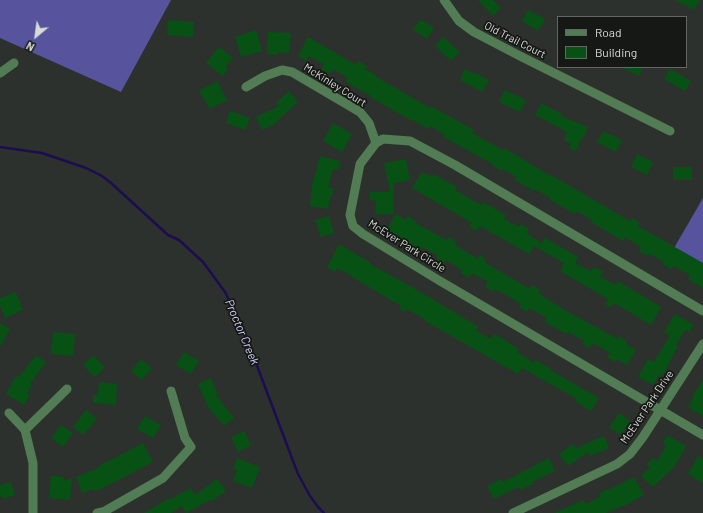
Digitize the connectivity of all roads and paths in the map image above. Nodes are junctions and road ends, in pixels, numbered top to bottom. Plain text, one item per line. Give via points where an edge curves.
1 (444, 0) edge
2 (14, 63) dead end
3 (0, 74) edge
4 (246, 87) dead end
5 (670, 131) dead end
6 (376, 143) junction
7 (703, 311) edge
8 (703, 344) edge
9 (67, 389) dead end
10 (171, 391) dead end
11 (661, 410) junction
12 (9, 413) dead end
13 (26, 430) junction
14 (703, 435) edge
15 (33, 513) edge
16 (97, 513) edge
17 (513, 513) edge

1 - 5 street, Old Trail Court via 459,21 474,32
2 - 3 street
4 - 6 street, McKinley Court via 282,70 292,72 360,112 369,123
6 - 7 street via 383,139 410,141 454,164
6 - 11 street, McEver Park Circle via 360,164 350,215 353,226 440,281
8 - 11 street, McEver Park Drive
9 - 13 street
10 - 16 street via 185,438 191,448 163,478
11 - 14 street, McEver Park Circle
11 - 17 street, McEver Park Drive via 630,454 617,464
12 - 13 street
13 - 15 street via 33,463

